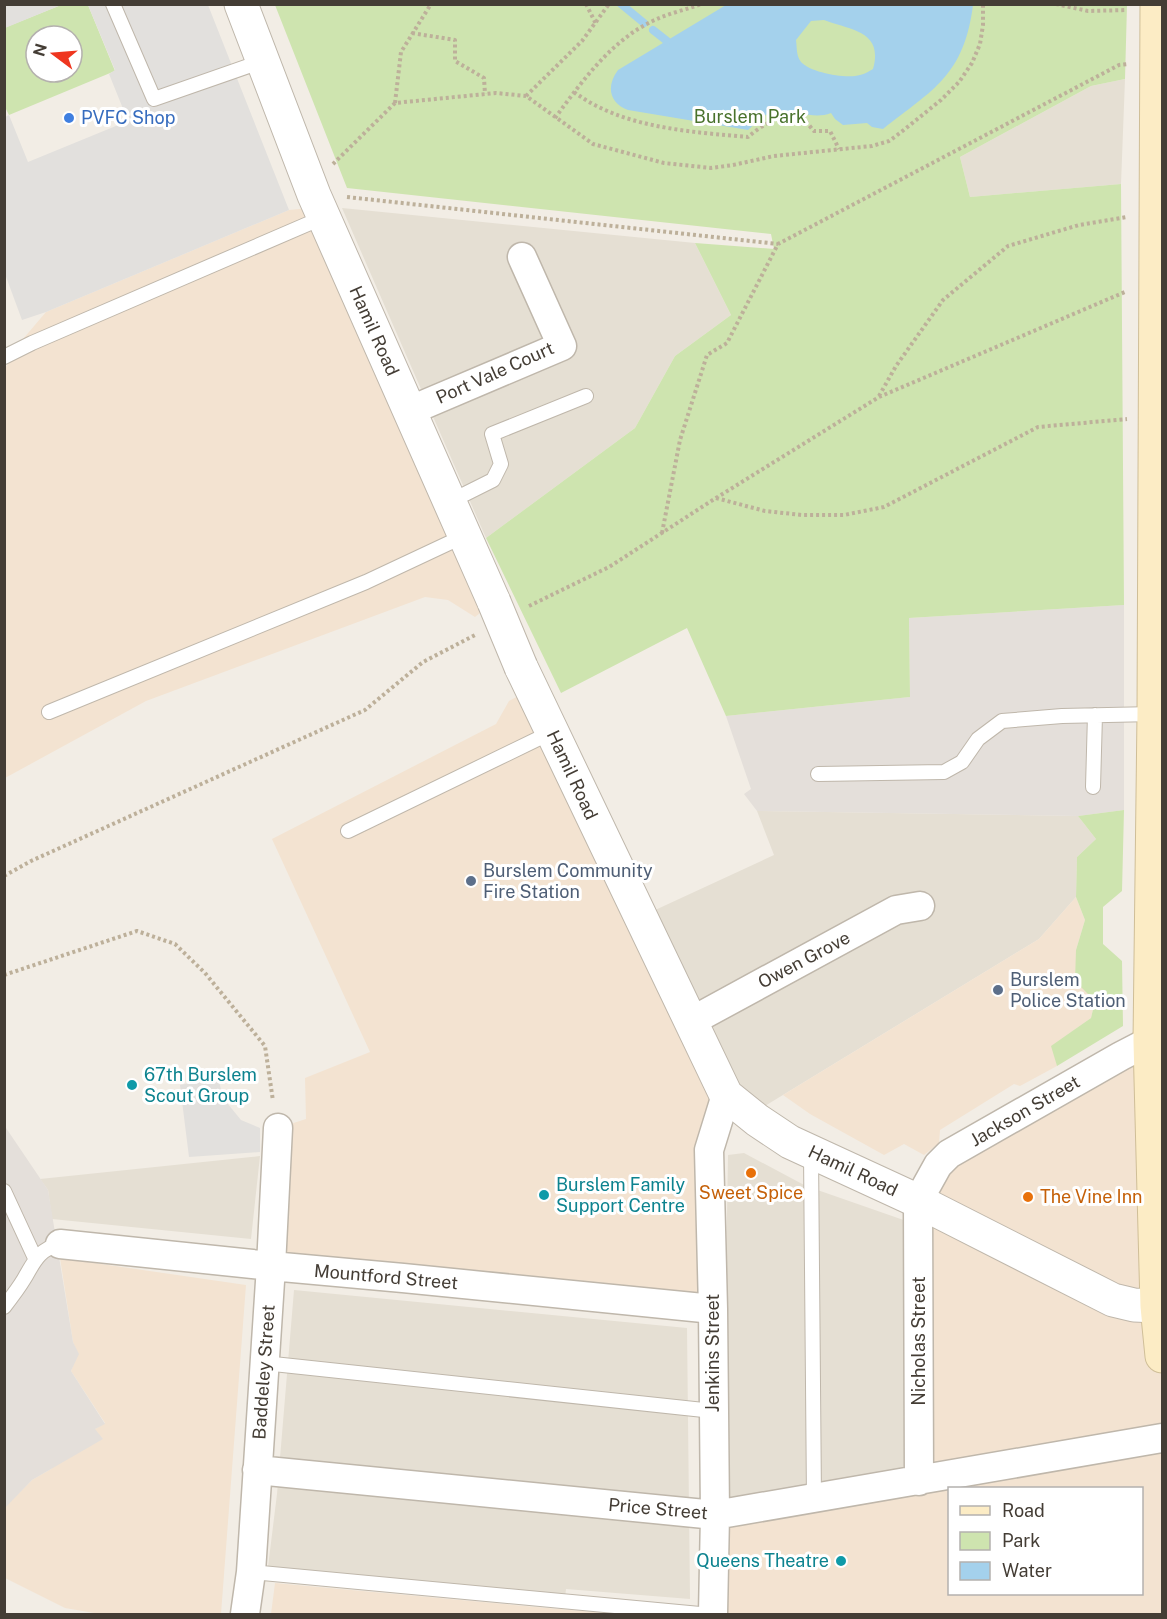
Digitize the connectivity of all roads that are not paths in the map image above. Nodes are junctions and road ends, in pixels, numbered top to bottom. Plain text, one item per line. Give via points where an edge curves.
1 (113, 4) edge
2 (241, 4) edge
3 (1156, 7) edge
4 (263, 61) junction
5 (316, 199) junction
6 (522, 257) dead end
7 (4, 357) edge
8 (586, 396) dead end
9 (409, 411) junction
10 (449, 502) junction
11 (464, 536) junction
12 (49, 712) dead end
13 (1154, 714) junction
14 (1095, 715) junction
15 (552, 732) junction
16 (818, 774) dead end
17 (1093, 787) dead end
18 (348, 831) dead end
19 (1158, 895) edge
20 (920, 906) dead end
21 (690, 1022) junction
22 (1156, 1040) edge
23 (726, 1095) junction
24 (278, 1128) road end
25 (811, 1153) junction
26 (4, 1191) edge
27 (918, 1201) junction
28 (60, 1244) joint
29 (35, 1258) junction
30 (272, 1266) junction
31 (1157, 1306) junction
32 (4, 1307) edge
33 (713, 1309) junction
34 (1162, 1356) edge
35 (264, 1363) junction
36 (713, 1411) junction
37 (1162, 1438) edge
38 (257, 1470) junction
39 (919, 1481) junction
40 (814, 1500) junction
41 (715, 1515) junction
42 (251, 1572) junction
43 (244, 1614) edge
44 (700, 1614) edge
45 (713, 1614) edge

1 - 4 lane via 154,99
2 - 4 street, Hamil Road
3 - 13 main road
4 - 5 street, Hamil Road
5 - 7 lane
5 - 9 street, Hamil Road
6 - 9 street, Port Vale Court via 562,346
8 - 10 lane via 492,434 501,464 493,480
9 - 10 street, Hamil Road
10 - 11 street, Hamil Road
11 - 12 lane via 366,582
11 - 15 street, Hamil Road, bridge
13 - 14 lane
13 - 19 main road
14 - 16 lane via 1002,721 978,739 962,762 944,772
14 - 17 lane
15 - 18 lane
15 - 21 street, Hamil Road
19 - 22 main road
20 - 21 street, Owen Grove via 896,910
21 - 23 street, Hamil Road
22 - 27 street, Jackson Street via 949,1154 938,1165
22 - 31 main road
23 - 25 street, Hamil Road via 757,1120
23 - 33 street, Jenkins Street via 709,1150
24 - 30 street, Baddeley Street
25 - 27 street, Hamil Road
25 - 40 lane
26 - 29 lane
27 - 31 street, Hamil Road via 1113,1300
27 - 39 street, Nicholas Street
28 - 29 lane via 48,1246
28 - 30 street, Mountford Street
29 - 32 lane
30 - 33 street, Mountford Street
30 - 35 street, Baddeley Street
31 - 34 main road
33 - 36 street, Jenkins Street
35 - 36 lane
35 - 38 street, Baddeley Street
36 - 41 street, Jenkins Street
37 - 39 street, Price Street
38 - 41 street, Price Street
38 - 42 street, Baddeley Street
39 - 40 street, Price Street
40 - 41 street, Price Street
41 - 45 street, Jenkins Street
42 - 43 street, Baddeley Street
42 - 44 lane

